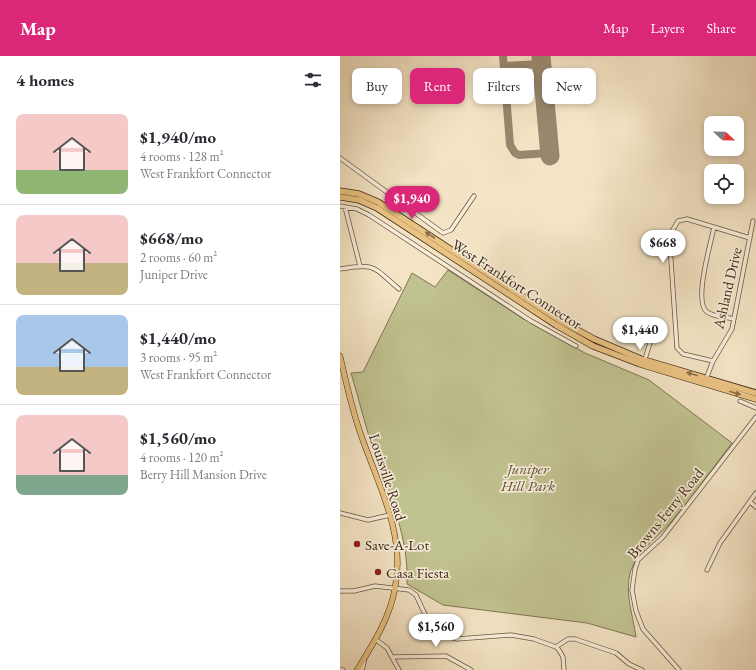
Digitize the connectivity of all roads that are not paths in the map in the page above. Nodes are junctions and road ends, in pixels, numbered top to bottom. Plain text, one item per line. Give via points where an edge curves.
1 (340, 158) edge
2 (340, 191) edge
3 (474, 196) dead end
4 (340, 198) edge
5 (340, 206) edge
6 (345, 207) junction
7 (754, 221) dead end
8 (714, 227) junction
9 (750, 238) junction
10 (360, 266) junction
11 (340, 269) edge
12 (481, 272) junction
13 (474, 283) junction
14 (399, 289) dead end
15 (734, 320) junction
16 (651, 340) dead end
17 (576, 346) dead end
18 (340, 356) edge
19 (713, 361) junction
20 (644, 363) junction
21 (342, 372) edge
22 (706, 381) junction
23 (756, 393) edge
24 (756, 399) edge
25 (740, 401) dead end
26 (756, 408) edge
27 (756, 417) edge
28 (756, 493) edge
29 (750, 502) junction
30 (756, 507) edge
31 (340, 513) edge
32 (390, 516) junction
33 (707, 570) dead end
34 (396, 588) junction
35 (340, 591) edge
36 (375, 640) junction
37 (556, 647) junction
38 (364, 657) junction
39 (392, 657) junction
40 (340, 669) edge
41 (343, 670) edge
42 (357, 670) edge
43 (362, 670) edge
44 (399, 670) edge
45 (472, 670) edge
46 (564, 670) edge
47 (642, 670) edge
48 (679, 670) edge

1 - 3 street via 443,232 451,230
12 -> 2 highway, West Frankfort Connector via 378,202 359,194
4 - 12 highway, West Frankfort Connector via 359,200 377,208
5 - 6 street
6 - 10 street
6 - 13 street via 369,215
7 - 9 street, Ashland Drive
8 - 9 street
8 - 15 street via 703,281 703,305 709,314
8 - 19 street via 682,219 672,230 670,241 678,348 683,354
9 - 15 street, Ashland Drive
10 - 11 street
10 - 14 street via 376,269
12 - 13 street
12 - 20 highway, West Frankfort Connector via 571,334 608,352
13 - 17 street via 531,321
15 - 19 street, Ashland Drive via 730,333
16 - 20 street
18 - 21 main road, Louisville Road
19 - 22 street, Ashland Drive
20 - 22 highway, West Frankfort Connector
21 - 32 main road, Louisville Road
22 - 23 highway, West Frankfort Connector
22 -> 24 highway, West Frankfort Connector
25 - 26 street
27 - 48 street, Browns Ferry Road via 674,524 641,557 635,569 633,595 641,625
28 - 29 street
29 - 30 street
29 - 33 street via 720,543
31 - 32 street via 368,520
32 - 34 main road, Louisville Road via 397,548
34 - 35 street via 371,586 354,591
34 - 36 main road, Louisville Road via 387,617
34 - 37 street via 414,592 429,623 448,637 462,640 515,636 534,638
36 - 38 main road, Louisville Road
36 - 39 street via 384,645
37 - 46 street via 563,657
37 - 47 street via 568,639 575,639 616,653 629,664
38 - 42 main road, Louisville Road
38 - 43 street
39 - 44 street
39 - 45 street via 446,656
40 - 41 street

